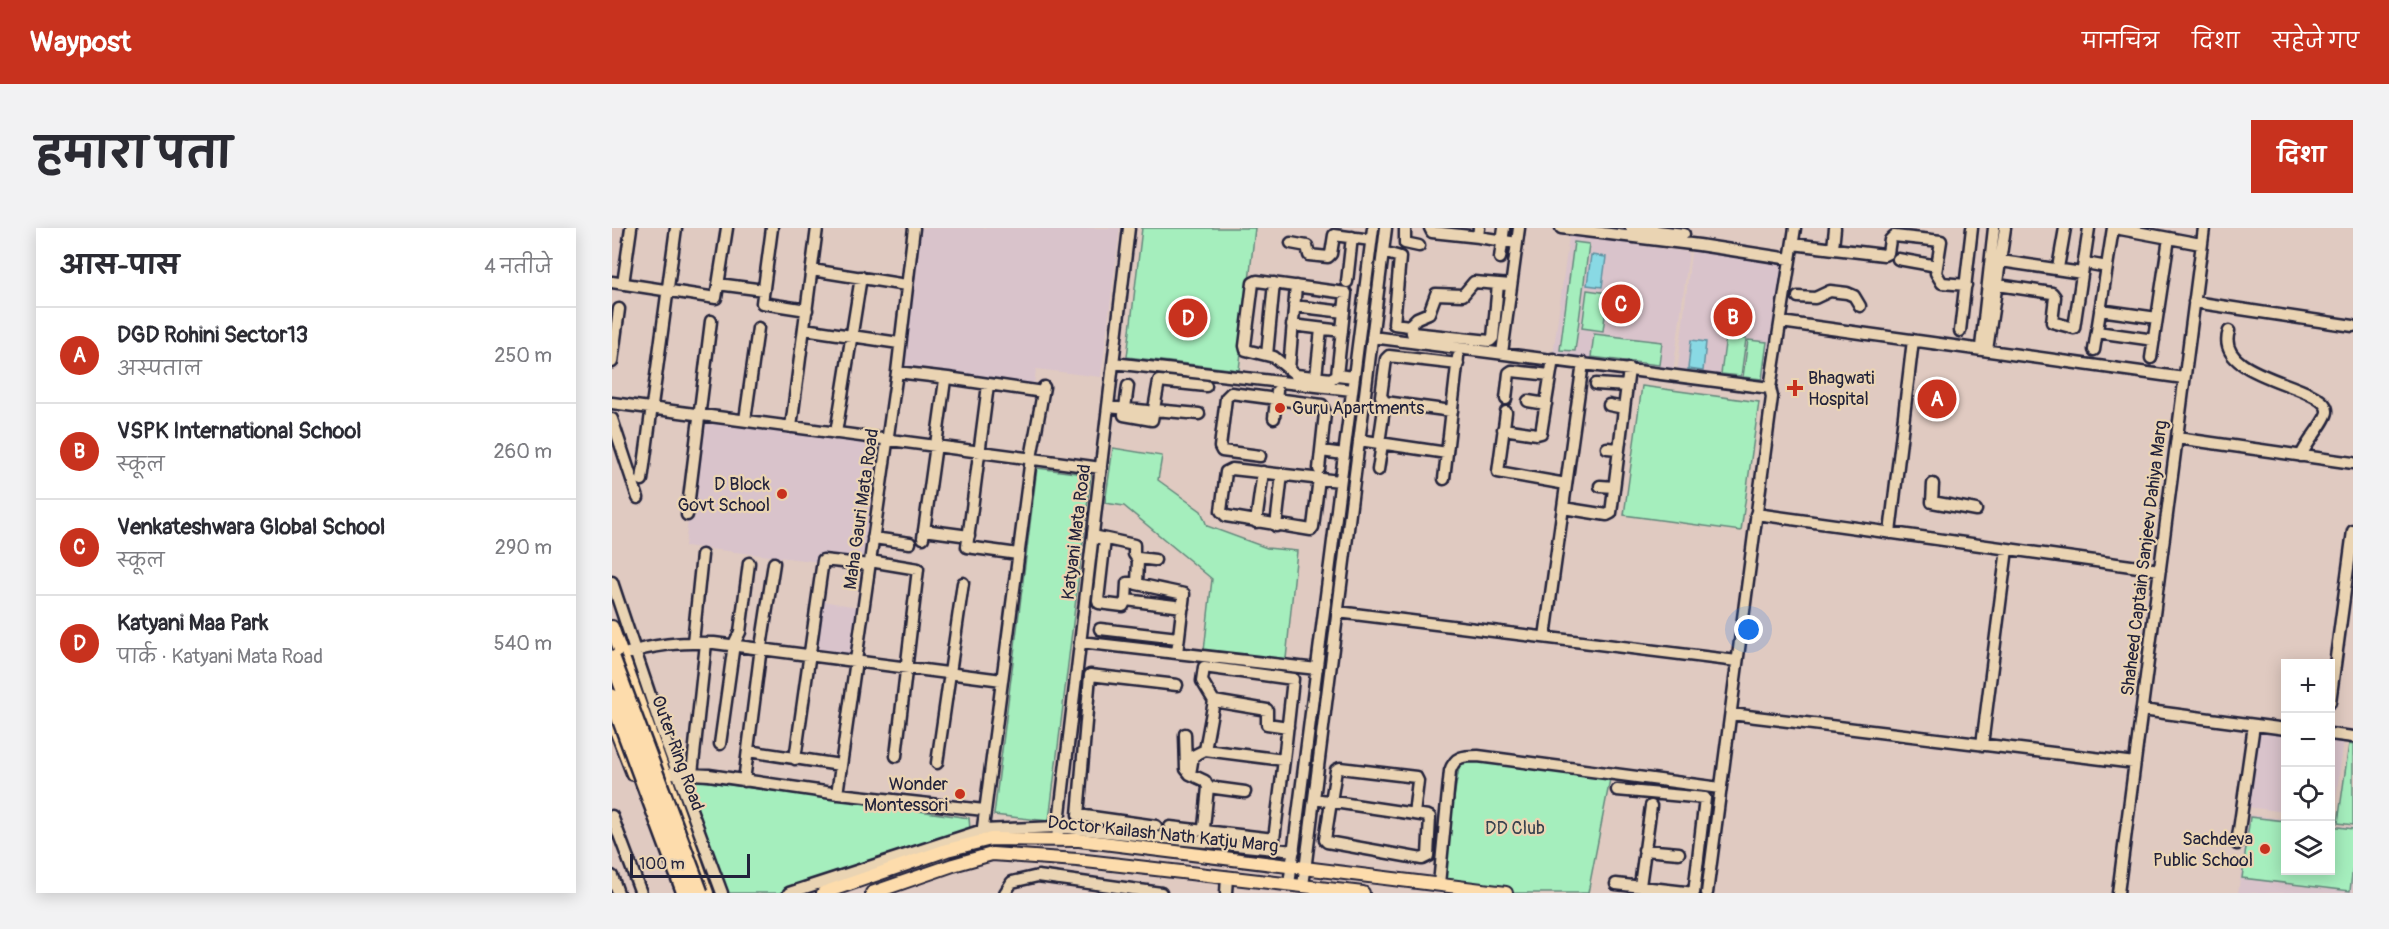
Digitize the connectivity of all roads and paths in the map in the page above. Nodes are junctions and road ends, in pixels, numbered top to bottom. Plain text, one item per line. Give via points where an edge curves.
1 (631, 228) edge
2 (676, 228) edge
3 (727, 228) edge
4 (772, 228) edge
5 (817, 228) edge
6 (914, 228) edge
7 (1129, 228) edge
8 (1386, 228) edge
9 (1405, 228) edge
10 (1430, 228) edge
11 (1504, 228) edge
12 (1519, 228) edge
13 (1561, 228) edge
14 (1631, 228) edge
15 (1795, 228) edge
16 (1835, 228) edge
17 (1972, 228) edge
18 (1994, 228) edge
19 (2005, 228) edge
20 (2065, 228) edge
21 (2089, 228) edge
22 (2114, 228) edge
23 (2204, 228) edge
24 (1479, 232) edge
25 (1372, 234) edge
26 (1684, 234) dead end
27 (1352, 237) junction
28 (2169, 238) junction
29 (1503, 241) junction
30 (1291, 243) dead end
31 (1517, 243) junction
32 (1793, 244) junction
33 (2202, 244) junction
34 (1419, 246) dead end
35 (1833, 248) junction
36 (1383, 252) junction
37 (1500, 258) dead end
38 (1898, 259) dead end
39 (1790, 260) junction
40 (2001, 261) junction
41 (2091, 264) dead end
42 (1937, 266) junction
43 (2107, 267) junction
44 (2058, 268) junction
45 (812, 270) junction
46 (2082, 273) junction
47 (861, 277) junction
48 (1967, 281) junction
49 (1347, 282) dead end
50 (618, 283) edge
51 (1993, 283) junction
52 (718, 284) junction
53 (1274, 284) junction
54 (1498, 284) junction
55 (906, 285) junction
56 (1511, 285) junction
57 (1296, 286) junction
58 (764, 290) junction
59 (667, 291) junction
60 (1798, 297) dead end
61 (2194, 302) junction
62 (1294, 306) junction
63 (1860, 306) dead end
64 (619, 309) dead end
65 (807, 310) junction
66 (2100, 310) junction
67 (1344, 312) junction
68 (2157, 318) junction
69 (711, 321) dead end
70 (1781, 322) junction
71 (1292, 326) junction
72 (1411, 326) junction
73 (2353, 326) edge
74 (758, 328) dead end
75 (1321, 328) junction
76 (804, 329) junction
77 (1342, 331) junction
78 (1960, 331) dead end
79 (2229, 331) dead end
80 (2097, 332) junction
81 (851, 336) junction
82 (1372, 337) junction
83 (1913, 340) junction
84 (2154, 340) junction
85 (899, 343) junction
86 (1460, 348) junction
87 (1984, 349) junction
88 (2094, 350) dead end
89 (1502, 353) junction
90 (1267, 355) junction
91 (2151, 358) dead end
92 (1552, 359) junction
93 (612, 362) edge
94 (1113, 363) junction
95 (1583, 363) junction
96 (1458, 364) junction
97 (1288, 369) junction
98 (1629, 369) junction
99 (897, 372) junction
100 (1337, 375) junction
101 (1550, 375) junction
102 (1316, 377) junction
103 (948, 378) junction
104 (2184, 378) junction
105 (1278, 382) junction
106 (1353, 383) junction
107 (1596, 384) dead end
108 (988, 385) junction
109 (1128, 386) dead end
110 (1206, 386) dead end
111 (1627, 386) junction
112 (1770, 388) junction
113 (1276, 397) junction
114 (1506, 399) dead end
115 (1528, 401) dead end
116 (612, 402) edge
117 (1385, 402) junction
118 (1546, 404) junction
119 (1608, 405) dead end
120 (1108, 407) junction
121 (651, 408) junction
122 (1624, 408) junction
123 (1125, 409) junction
124 (1151, 411) junction
125 (1452, 411) junction
126 (1506, 412) dead end
127 (700, 414) junction
128 (1199, 414) dead end
129 (612, 418) edge
130 (1274, 418) dead end
131 (745, 420) junction
132 (791, 426) junction
133 (1503, 429) junction
134 (836, 433) junction
135 (2176, 438) junction
136 (887, 439) junction
137 (1359, 440) junction
138 (1380, 444) junction
139 (934, 446) junction
140 (1607, 448) dead end
141 (1619, 449) junction
142 (1321, 451) junction
143 (979, 452) junction
144 (1447, 453) junction
145 (1344, 454) junction
146 (1260, 456) dead end
147 (2301, 456) junction
148 (1030, 458) junction
149 (2353, 463) edge
150 (1101, 468) junction
151 (1378, 470) dead end
152 (1263, 472) junction
153 (1282, 474) junction
154 (1319, 474) junction
155 (1444, 479) dead end
156 (642, 480) dead end
157 (1341, 481) junction
158 (1566, 484) junction
159 (1933, 484) dead end
160 (1600, 486) dead end
161 (1614, 487) junction
162 (638, 498) dead end
163 (1563, 508) junction
164 (1976, 510) dead end
165 (687, 514) dead end
166 (1756, 514) junction
167 (1256, 522) junction
168 (1276, 526) junction
169 (2353, 531) edge
170 (1890, 533) junction
171 (969, 536) junction
172 (1093, 536) junction
173 (873, 538) junction
174 (1105, 538) junction
175 (910, 543) dead end
176 (2007, 549) junction
177 (1018, 554) junction
178 (702, 555) dead end
179 (1138, 558) junction
180 (1155, 560) dead end
181 (749, 563) dead end
182 (774, 563) dead end
183 (870, 563) junction
184 (2160, 570) junction
185 (612, 582) edge
186 (963, 584) dead end
187 (1136, 584) junction
188 (1172, 585) junction
189 (1126, 600) junction
190 (1168, 605) junction
191 (1183, 607) junction
192 (1338, 612) junction
193 (612, 627) edge
194 (1100, 629) dead end
195 (1178, 638) junction
196 (1545, 638) junction
197 (693, 642) junction
198 (1080, 642) junction
199 (706, 643) junction
200 (734, 645) junction
201 (761, 647) junction
202 (635, 650) junction
203 (1177, 653) junction
204 (808, 654) junction
205 (617, 657) edge
206 (855, 660) junction
207 (1737, 661) junction
208 (906, 667) junction
209 (1317, 669) junction
210 (2335, 671) edge
211 (951, 674) junction
212 (1002, 680) junction
213 (1177, 685) dead end
214 (612, 697) edge
215 (1214, 701) junction
216 (2142, 710) junction
217 (1731, 714) junction
218 (612, 720) edge
219 (2254, 725) junction
220 (1287, 727) junction
221 (2281, 728) edge
222 (656, 733) junction
223 (1185, 734) dead end
224 (2335, 735) edge
225 (2353, 737) edge
226 (1285, 743) junction
227 (720, 744) dead end
228 (1982, 745) junction
229 (1307, 746) junction
230 (1204, 750) junction
231 (747, 751) junction
232 (896, 756) dead end
233 (795, 759) junction
234 (1284, 760) junction
235 (938, 763) dead end
236 (2135, 763) junction
237 (840, 765) junction
238 (1065, 766) junction
239 (1082, 767) junction
240 (671, 773) junction
241 (692, 774) junction
242 (1190, 774) junction
243 (744, 781) junction
244 (1208, 787) junction
245 (1720, 788) junction
246 (670, 789) junction
247 (1617, 790) dead end
248 (1245, 792) dead end
249 (837, 794) junction
250 (642, 798) junction
251 (1314, 800) junction
252 (1331, 802) junction
253 (1651, 806) dead end
254 (984, 810) junction
255 (1414, 814) junction
256 (612, 816) edge
257 (1136, 823) junction
258 (1156, 826) dead end
259 (1170, 827) dead end
260 (1057, 833) junction
261 (982, 835) junction
262 (1135, 836) junction
263 (1202, 843) junction
264 (2237, 844) dead end
265 (1644, 850) junction
266 (1294, 851) junction
267 (1679, 854) dead end
268 (1292, 866) junction
269 (896, 867) junction
270 (1306, 867) junction
271 (612, 876) edge
272 (1227, 877) junction
273 (901, 883) junction
274 (1439, 884) junction
275 (1616, 884) dead end
276 (1289, 885) junction
277 (1303, 886) junction
278 (1639, 890) edge
279 (1318, 891) edge
280 (618, 893) edge
281 (641, 893) edge
282 (678, 893) edge
283 (685, 893) edge
284 (700, 893) edge
285 (707, 893) edge
286 (722, 893) edge
287 (789, 893) edge
288 (823, 893) edge
289 (872, 893) edge
290 (1005, 893) edge
291 (1146, 893) edge
292 (1161, 893) edge
293 (1226, 893) edge
294 (1363, 893) edge
295 (1506, 893) edge
296 (1707, 893) edge
297 (2118, 893) edge

1 - 50 street
2 - 59 street
3 - 52 street
4 - 58 street
5 - 45 street
6 - 55 street, Maha Gauri Mata Road
7 - 94 street, Katyani Mata Road
8 - 36 street
9 - 34 street via 1405,243
10 - 24 street via 1432,232
11 - 29 street
12 - 31 street
13 - 39 street
14 - 26 street
15 - 32 street
16 - 35 street
17 - 48 street
18 - 51 street
19 - 40 street
20 - 44 street
21 - 46 street
22 - 28 street
22 - 43 street
23 - 33 street, Shaheed Captain Sanjeev Dahiya Marg
24 - 29 street
25 - 27 street
25 - 106 street
27 - 30 street via 1334,235 1328,257 1309,255 1307,246
27 - 49 street
28 - 33 street
28 - 68 street
29 - 31 street
29 - 37 street
31 - 56 street
32 - 35 street
32 - 39 street
33 - 61 street, Shaheed Captain Sanjeev Dahiya Marg
35 - 42 street via 1884,255 1894,236 1941,241
36 - 72 street via 1400,257 1393,322
36 - 82 street
38 - 42 street
39 - 70 street
40 - 44 street
40 - 51 street
41 - 43 street
42 - 48 street via 1942,283
43 - 66 street
44 - 46 street
45 - 47 street
45 - 65 street
46 - 51 street via 2074,328 2052,322 2052,293
47 - 55 street
47 - 81 street
48 - 51 street
48 - 78 street
50 - 59 street
51 - 87 street
52 - 58 street
52 - 59 street via 716,298
53 - 57 street
53 - 90 street
53 - 90 street via 1252,284 1245,346 1247,351
54 - 56 street
54 - 72 street via 1472,283 1463,295 1436,294 1431,311
54 - 72 street via 1490,341 1412,333
55 - 85 street, Maha Gauri Mata Road
56 - 89 street
57 - 62 street
57 - 67 street via 1346,292
58 - 65 street via 762,303
59 - 121 street
60 - 63 street via 1815,298 1830,291 1839,292 1854,296
61 - 73 street
61 - 104 street, Shaheed Captain Sanjeev Dahiya Marg
62 - 67 street
62 - 71 street
64 - 93 street
65 - 76 street
66 - 68 street
66 - 80 street
67 - 77 street
68 - 84 street
69 - 127 street
70 - 83 street
70 - 112 street
71 - 75 street
71 - 97 street
74 - 131 street
75 - 77 street
75 - 102 street
76 - 81 street
76 - 132 street
77 - 100 street
79 - 147 street via 2227,348 2239,362 2326,405 2328,411
80 - 84 street
80 - 88 street
81 - 85 street
81 - 134 street
82 - 86 street
82 - 137 street
83 - 87 street
83 - 170 street
84 - 91 street
85 - 99 street, Maha Gauri Mata Road
86 - 89 street
86 - 96 street
87 - 104 street
89 - 92 street
90 - 97 street
92 - 95 street
92 - 101 street
94 - 105 street
94 - 120 street, Katyani Mata Road
95 - 98 street
95 - 158 street
96 - 117 street via 1389,356 1381,396
96 - 125 street
97 - 102 street via 1296,375
98 - 111 street
98 - 112 street
99 - 103 street
99 - 136 street, Maha Gauri Mata Road
100 - 102 street via 1331,379
100 - 106 street
101 - 114 street via 1512,371
101 - 118 street
103 - 108 street
103 - 139 street
104 - 135 street, Shaheed Captain Sanjeev Dahiya Marg
105 - 106 street
105 - 113 street
106 - 145 street
107 - 111 street
108 - 143 street
108 - 148 street via 1044,389
109 - 123 street
110 - 124 street via 1161,380
111 - 122 street
112 - 166 street
113 - 130 street
113 - 142 street via 1322,405 1325,413
113 - 146 street via 1235,392 1226,398 1221,449
115 - 118 street
116 - 121 street
117 - 125 street
117 - 138 street
118 - 133 street via 1539,434
119 - 122 street
120 - 123 street
120 - 150 street, Katyani Mata Road
121 - 127 street
121 - 156 street
122 - 141 street
123 - 124 street
124 - 128 street
125 - 144 street
126 - 133 street
127 - 131 street
127 - 165 street
129 - 162 street
131 - 132 street
132 - 134 street
133 - 158 street via 1498,472
134 - 136 street
135 - 147 street
135 - 184 street, Shaheed Captain Sanjeev Dahiya Marg
136 - 139 street
136 - 173 street, Maha Gauri Mata Road
137 - 138 street
137 - 192 street
138 - 144 street
138 - 151 street
139 - 143 street
139 - 171 street via 923,534
140 - 141 street
141 - 161 street
142 - 145 street
142 - 154 street
143 - 148 street
143 - 171 street
144 - 155 street
145 - 157 street
147 - 149 street
148 - 150 street
148 - 177 street
150 - 172 street, Katyani Mata Road
152 - 153 street
152 - 167 street
152 - 167 street via 1228,470 1221,508 1226,516
153 - 154 street
153 - 168 street
154 - 157 street
154 - 168 street via 1312,529
157 - 209 street
158 - 163 street
159 - 164 street via 1932,502
160 - 161 street
161 - 163 street via 1610,514
163 - 196 street
166 - 170 street
166 - 207 street
167 - 168 street
169 - 210 street
170 - 176 street
171 - 177 street via 967,547
172 - 174 street
172 - 198 street, Katyani Mata Road
173 - 175 street
173 - 183 street, Maha Gauri Mata Road
174 - 179 street via 1134,545
174 - 189 street via 1098,602 1123,606
176 - 184 street
176 - 228 street
177 - 212 street
178 - 197 street
179 - 180 street
179 - 187 street
181 - 200 street via 740,632
182 - 201 street
183 - 204 street via 823,560
183 - 206 street, Maha Gauri Mata Road
183 - 208 street via 918,568
184 - 216 street, Shaheed Captain Sanjeev Dahiya Marg
185 - 202 street
186 - 211 street
187 - 188 street
187 - 189 street via 1127,583
188 - 190 street
188 - 191 street via 1184,594
189 - 190 street
190 - 191 street
191 - 195 street
192 - 196 street
192 - 251 street
193 - 205 main road, Outer Ring Road
194 - 195 street
195 - 203 street
196 - 207 street
197 - 199 street
197 - 202 street
198 - 203 street
198 - 238 street, Katyani Mata Road
199 - 200 street
199 - 241 street
200 - 201 street
200 - 227 street
201 - 204 street
201 - 231 street
202 - 205 street
202 - 222 street
203 - 209 street
204 - 206 street
204 - 233 street
205 - 222 main road, Outer Ring Road
205 - 284 highway, Outer Ring Road, bridge
206 - 208 street
206 - 237 street, Maha Gauri Mata Road
207 - 217 street
208 - 211 street
208 - 232 street
209 - 229 street
211 - 212 street
211 - 235 street
212 - 254 street
213 - 239 street via 1090,675
214 - 283 highway, bridge
215 - 220 street via 1267,710 1267,724
215 - 220 street via 1202,681 1204,668 1293,679
215 - 230 street
216 - 219 street
216 - 236 street, Shaheed Captain Sanjeev Dahiya Marg
217 - 228 street
217 - 245 street
218 - 250 main road
219 - 221 street
219 - 264 street
220 - 226 street
222 - 240 main road, Outer Ring Road
223 - 242 street via 1184,762
224 - 225 street
226 - 229 street
226 - 234 street
228 - 236 street
229 - 266 street
230 - 234 street
230 - 242 street via 1193,756
231 - 233 street
231 - 243 street
233 - 237 street
234 - 263 street via 1274,839
236 - 297 street, Shaheed Captain Sanjeev Dahiya Marg
237 - 249 street, Maha Gauri Mata Road
238 - 239 street
238 - 260 street, Katyani Mata Road
239 - 257 street via 1078,815
240 - 241 street
240 - 246 main road, Outer Ring Road
240 - 286 street
241 - 243 street
242 - 244 street via 1205,781
243 - 249 street
244 - 248 street
244 - 263 street
245 - 274 street via 1461,756 1450,771
245 - 296 street
246 - 250 main road
246 - 285 main road, Outer Ring Road
247 - 278 street via 1705,798 1694,893
249 - 254 street
250 - 282 main road
251 - 252 street
251 - 270 street
252 - 255 street
252 - 255 street via 1336,770 1340,768 1414,777 1418,781
252 - 255 street via 1327,842 1422,859 1428,856 1431,819
253 - 265 street
254 - 261 street
256 - 281 street
257 - 258 street
257 - 262 street
259 - 263 street
260 - 261 main road, Doctor Kailash Nath Katju Marg via 1028,838
260 - 262 street
260 - 263 main road, Doctor Kailash Nath Katju Marg
261 - 269 main road, Doctor Kailash Nath Katju Marg
261 - 287 street
262 - 263 street
263 - 266 street
263 - 268 main road, Doctor Kailash Nath Katju Marg
265 - 267 street
265 - 278 street
266 - 268 street
268 - 270 main road, Doctor Kailash Nath Katju Marg
268 - 276 street
269 - 273 main road
269 - 288 main road, Doctor Kailash Nath Katju Marg
270 - 274 main road, Doctor Kailash Nath Katju Marg
270 - 277 street
271 - 280 street
272 - 273 main road, Doctor Kailash Nath Katju Marg via 992,854
272 - 276 main road, Doctor Kailash Nath Katju Marg
272 - 293 street
273 - 289 main road, Doctor Kailash Nath Katju Marg
274 - 295 main road, Doctor Kailash Nath Katju Marg
275 - 278 street
276 - 277 main road, Doctor Kailash Nath Katju Marg
277 - 279 main road, Doctor Kailash Nath Katju Marg
279 - 294 main road, Doctor Kailash Nath Katju Marg
290 - 291 street via 1012,882 1038,876
291 - 292 street

